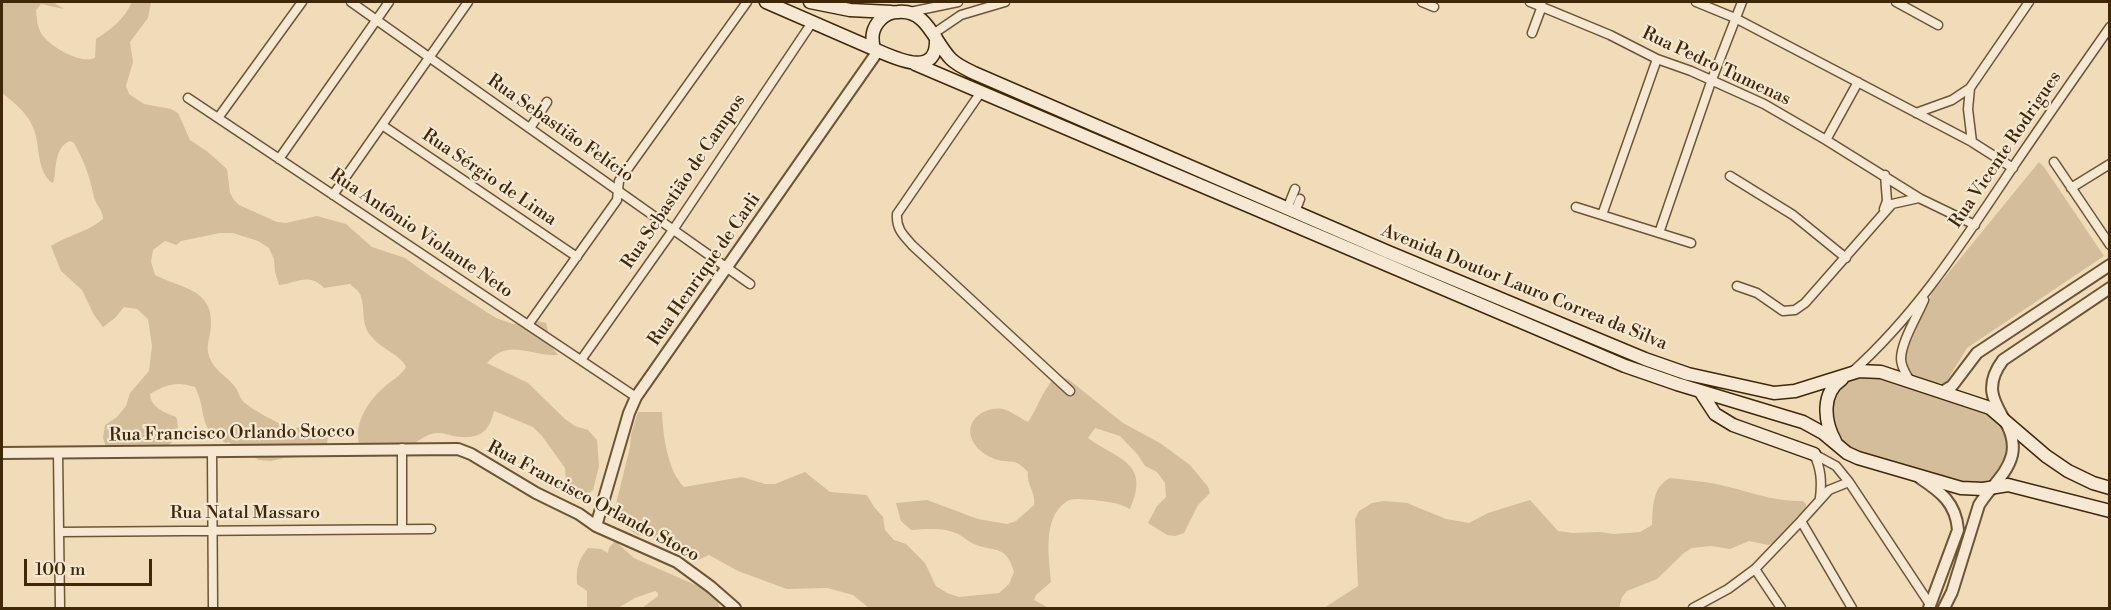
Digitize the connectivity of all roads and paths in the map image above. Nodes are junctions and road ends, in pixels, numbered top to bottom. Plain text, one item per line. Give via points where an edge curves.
1 (302, 2) edge
2 (351, 2) edge
3 (389, 2) edge
4 (468, 2) edge
5 (747, 2) edge
6 (766, 2) edge
7 (810, 2) edge
8 (958, 2) edge
9 (1002, 2) edge
10 (1422, 2) edge
11 (1530, 2) edge
12 (1696, 2) edge
13 (1742, 2) edge
14 (1896, 2) edge
15 (2029, 2) edge
16 (1542, 6) junction
17 (1434, 7) dead end
18 (892, 12) junction
19 (910, 12) junction
20 (1735, 18) junction
21 (377, 19) junction
22 (813, 21) junction
23 (1938, 25) dead end
24 (2109, 27) edge
25 (1532, 33) dead end
26 (935, 36) junction
27 (876, 50) junction
28 (429, 57) junction
29 (1657, 59) junction
30 (914, 63) junction
31 (1711, 82) junction
32 (1858, 82) junction
33 (1970, 88) junction
34 (981, 93) junction
35 (188, 98) dead end
36 (548, 102) dead end
37 (1917, 113) junction
38 (218, 118) junction
39 (382, 125) junction
40 (530, 128) junction
41 (1826, 140) junction
42 (1972, 142) junction
43 (279, 159) junction
44 (2054, 162) dead end
45 (2109, 164) edge
46 (2013, 168) junction
47 (1730, 176) dead end
48 (1885, 176) junction
49 (2071, 188) junction
50 (1295, 189) dead end
51 (618, 191) junction
52 (333, 195) junction
53 (1919, 198) junction
54 (1300, 200) dead end
55 (1576, 207) dead end
56 (1291, 210) junction
57 (1602, 215) junction
58 (1881, 215) junction
59 (1976, 225) junction
60 (673, 230) junction
61 (1659, 233) junction
62 (1691, 243) dead end
63 (2109, 245) edge
64 (576, 258) junction
65 (1845, 258) junction
66 (2109, 265) edge
67 (727, 268) junction
68 (750, 284) dead end
69 (1737, 286) dead end
70 (2109, 288) edge
71 (1928, 291) junction
72 (528, 326) junction
73 (1891, 334) junction
74 (1904, 346) junction
75 (581, 360) junction
76 (1848, 374) junction
77 (1910, 381) junction
78 (1070, 391) dead end
79 (1700, 391) junction
80 (1942, 392) junction
81 (636, 397) junction
82 (2001, 416) junction
83 (1839, 447) junction
84 (402, 448) junction
85 (212, 450) junction
86 (462, 450) joint
87 (58, 452) junction
88 (2, 453) edge
89 (1814, 454) junction
90 (1920, 478) junction
91 (1849, 482) junction
92 (1992, 486) junction
93 (2109, 488) edge
94 (1820, 498) junction
95 (2109, 511) edge
96 (1801, 521) junction
97 (596, 526) junction
98 (402, 529) junction
99 (431, 529) dead end
100 (213, 530) junction
101 (59, 532) junction
102 (1755, 568) junction
103 (1707, 606) edge
104 (1930, 607) edge
105 (60, 609) edge
106 (213, 609) edge
107 (735, 609) edge
108 (1693, 609) edge
109 (1781, 609) edge
110 (1852, 609) edge
111 (1944, 609) edge

1 - 38 street
2 - 21 street, Rua Sebastião Felício
3 - 21 street
4 - 28 street
5 - 51 street via 619,181
6 - 22 main road
7 - 18 main road via 850,10
8 - 19 street
9 - 26 street via 961,15
10 - 17 street
11 - 16 street, Rua Pedro Tumenas
12 - 20 street
13 - 20 street
14 - 23 street
15 - 33 street
16 - 25 street
16 - 29 street, Rua Pedro Tumenas
18 - 19 main road
18 - 27 main road via 873,30
19 - 26 main road
20 - 31 street
20 - 32 street
21 - 28 street, Rua Sebastião Felício
21 - 43 street
22 - 27 main road
22 - 60 street, Rua Sebastião de Campos
24 - 46 street, Rua Vicente Rodrigues
26 - 30 main road via 931,59
26 - 56 main road, Avenida Doutor Lauro Correa da Silva via 951,59 974,73
27 - 30 main road
27 - 67 street, Rua Henrique de Carli
28 - 39 street
28 - 40 street, Rua Sebastião Felício
29 - 31 street, Rua Pedro Tumenas
29 - 57 street
30 - 34 main road
31 - 41 street, Rua Pedro Tumenas via 1764,104
31 - 61 street
32 - 37 street
32 - 41 street
33 - 37 street via 1952,100
33 - 42 street
34 - 78 street via 897,214 897,223 913,246
34 - 79 main road via 1625,366
35 - 38 street, Rua Antônio Violante Neto
36 - 40 street
37 - 42 street
38 - 43 street, Rua Antônio Violante Neto
39 - 52 street
39 - 64 street, Rua Sérgio de Lima
40 - 51 street, Rua Sebastião Felício
41 - 48 street, Rua Pedro Tumenas
42 - 46 street
43 - 52 street, Rua Antônio Violante Neto
44 - 49 street
45 - 49 street
46 - 59 street, Rua Vicente Rodrigues
47 - 65 street via 1793,215
48 - 53 street, Rua Pedro Tumenas
48 - 58 street via 1887,201
49 - 63 street
50 - 56 street
51 - 60 street, Rua Sebastião Felício
51 - 64 street via 617,200
52 - 72 street, Rua Antônio Violante Neto
53 - 58 street via 1892,204
53 - 59 street, Rua Pedro Tumenas
54 - 56 street
55 - 57 street
56 - 76 main road, Avenida Doutor Lauro Correa da Silva via 1581,333 1689,374 1774,393 1803,389
57 - 61 street
58 - 65 street
59 - 71 street, Rua Vicente Rodrigues
60 - 67 street, Rua Sebastião Felício
60 - 75 street, Rua Sebastião de Campos
61 - 62 street
64 - 72 street
65 - 69 street via 1795,310 1783,311 1757,293
66 - 80 street via 1977,353 1953,386
67 - 68 street, Rua Sebastião Felício
67 - 81 street, Rua Henrique de Carli
70 - 82 street via 2003,360 1991,384
71 - 73 street, Rua Vicente Rodrigues
71 - 74 street, Rua Vicente Rodrigues
72 - 75 street, Rua Antônio Violante Neto
73 - 74 street
73 - 76 street, Rua Vicente Rodrigues
74 - 77 street, Rua Vicente Rodrigues via 1903,370
75 - 81 street, Rua Antônio Violante Neto
76 - 77 main road, Avenida Doutor Lauro Correa da Silva via 1869,370
76 - 83 main road via 1831,390 1826,403 1829,429
77 - 80 main road, Avenida Doutor Lauro Correa da Silva
79 - 83 main road via 1803,422
79 - 89 main road via 1716,414 1733,425
80 - 82 main road, Avenida Doutor Lauro Correa da Silva via 1981,404
81 - 97 street, Rua Henrique de Carli
82 - 92 street via 2012,440 2012,453 2009,465
82 - 93 main road, Avenida Doutor Lauro Correa da Silva via 2053,461
83 - 90 main road via 1858,458
84 - 85 street, Rua Francisco Orlando Stocco
84 - 86 street, Rua Francisco Orlando Stocco
84 - 98 street
85 - 87 street, Rua Francisco Orlando Stocco
85 - 100 street
86 - 97 street, Rua Francisco Orlando Stoco
87 - 88 street, Rua Francisco Orlando Stocco
87 - 101 street
89 - 91 street via 1836,466
89 - 94 street via 1821,468
90 - 92 main road via 1961,488
90 - 104 street via 1942,492 1958,518 1958,530
91 - 94 street
91 - 104 street
92 - 95 main road via 2026,488
92 - 111 street via 1979,505
94 - 96 street
96 - 102 street
96 - 110 street
97 - 107 street, Rua Francisco Orlando Stoco via 677,562
98 - 99 street, Rua Natal Massaro
98 - 100 street, Rua Natal Massaro
100 - 101 street, Rua Natal Massaro
100 - 106 street
101 - 105 street
102 - 103 street
102 - 109 street
103 - 108 street

